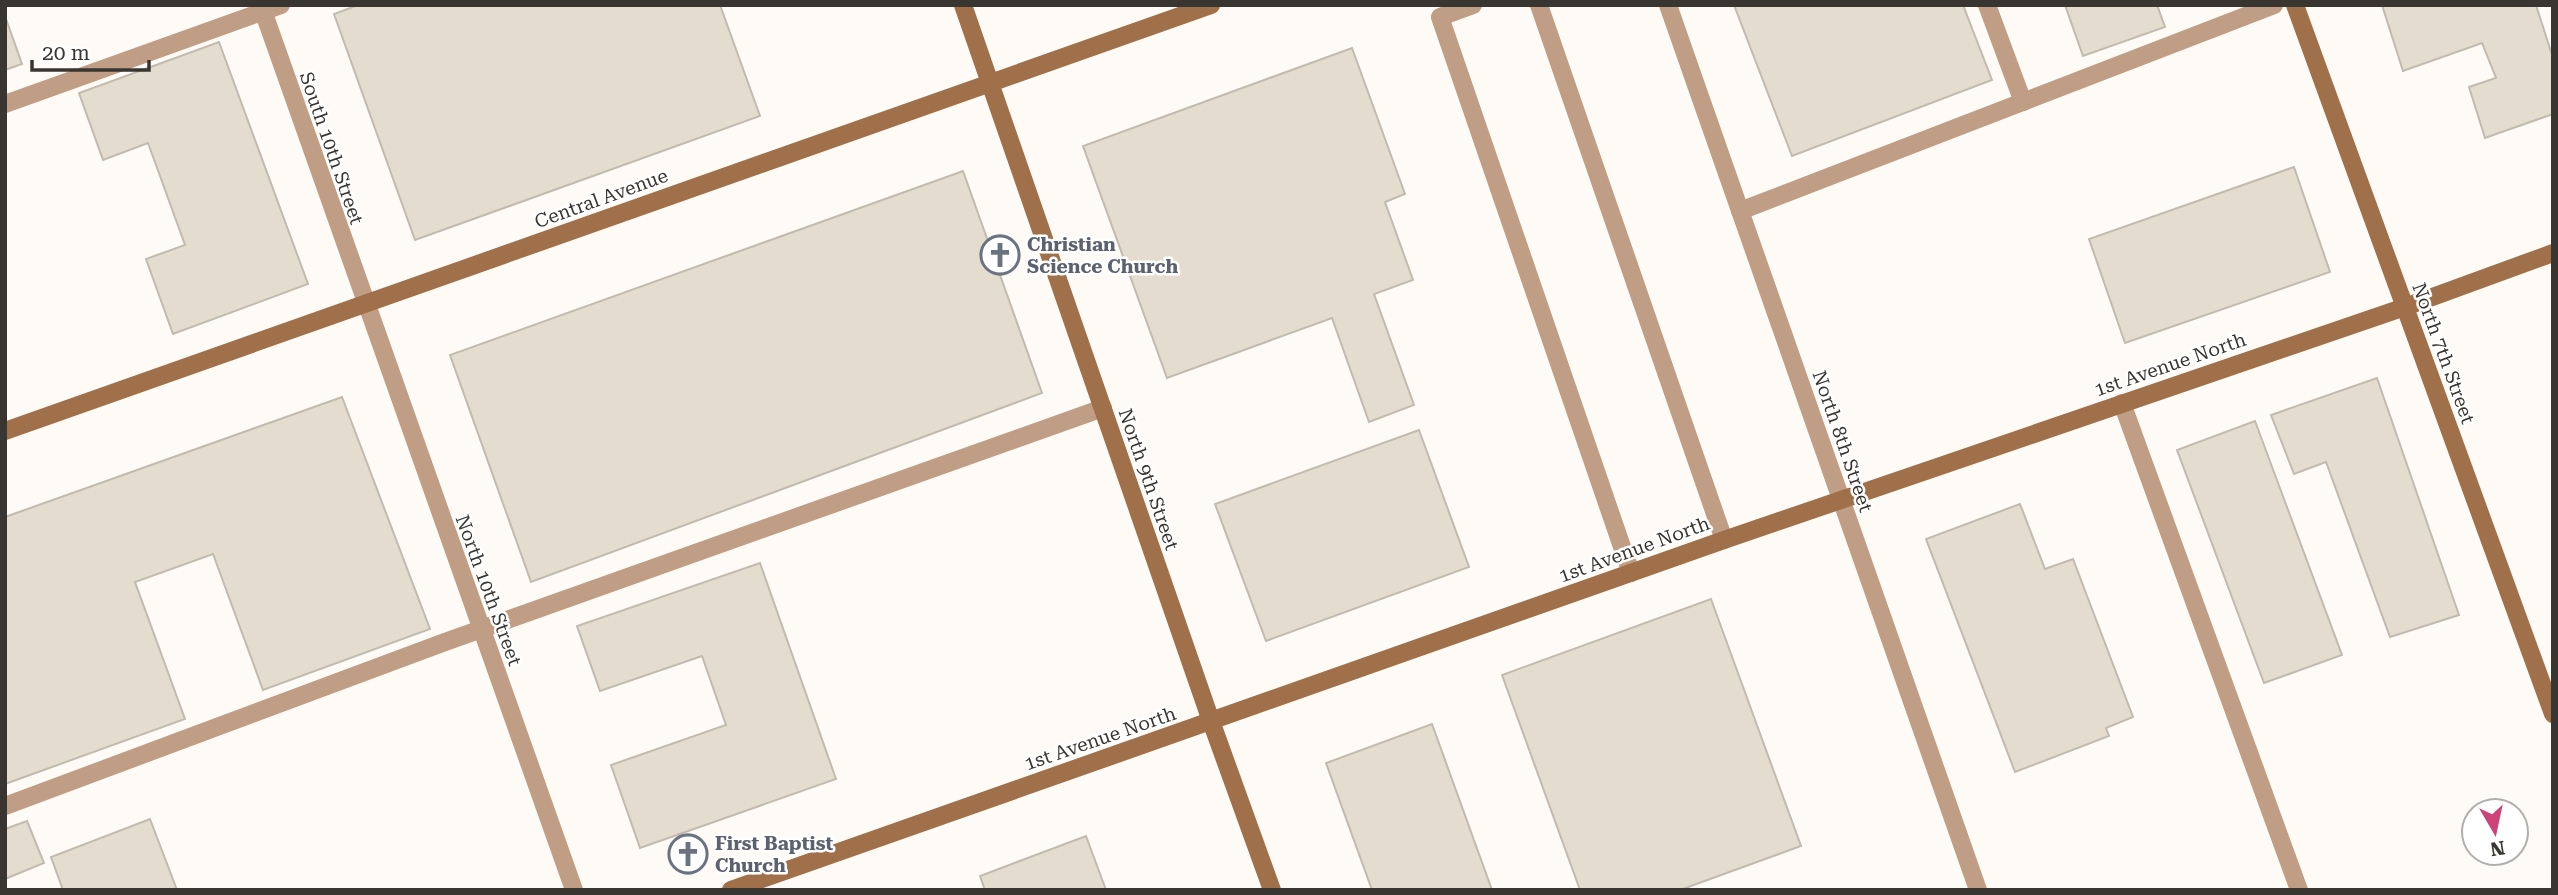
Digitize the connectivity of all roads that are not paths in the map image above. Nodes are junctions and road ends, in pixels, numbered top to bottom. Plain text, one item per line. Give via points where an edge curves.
1 (281, 5) edge
2 (963, 5) edge
3 (1211, 5) edge
4 (1473, 5) edge
5 (1539, 5) edge
6 (1668, 5) edge
7 (1987, 5) edge
8 (2274, 5) edge
9 (2295, 5) edge
10 (262, 8) edge
11 (990, 82) junction
12 (2023, 102) junction
13 (5, 104) edge
14 (1740, 211) junction
15 (2553, 253) edge
16 (365, 304) junction
17 (2405, 307) junction
18 (2122, 403) junction
19 (1102, 408) junction
20 (5, 431) edge
21 (1841, 499) junction
22 (1724, 540) junction
23 (1631, 573) junction
24 (481, 629) junction
25 (2553, 714) edge
26 (1211, 721) junction
27 (5, 806) edge
28 (574, 890) edge
29 (732, 890) edge
30 (1272, 890) edge
31 (1978, 890) edge
32 (2300, 890) edge

1 - 10 street
2 - 11 main road, North 9th Street
3 - 11 main road, Central Avenue
4 - 23 street via 1440,17
5 - 22 street
6 - 14 street, North 8th Street
7 - 12 street
8 - 12 street
9 - 17 main road, North 7th Street
10 - 13 street
10 - 16 street, South 10th Street
11 - 16 main road, Central Avenue
11 - 19 main road, North 9th Street
12 - 14 street
14 - 21 street, North 8th Street
15 - 17 main road, 1st Avenue North
16 - 20 main road, Central Avenue
16 - 24 street, North 10th Street
17 - 18 main road, 1st Avenue North
17 - 25 main road, North 7th Street
18 - 21 main road, 1st Avenue North
18 - 32 street
19 - 24 street
19 - 26 main road, North 9th Street
21 - 22 main road, 1st Avenue North
21 - 31 street, North 8th Street
22 - 23 main road, 1st Avenue North
23 - 26 main road, 1st Avenue North
24 - 27 street
24 - 28 street, North 10th Street
26 - 29 main road, 1st Avenue North
26 - 30 main road, North 9th Street

